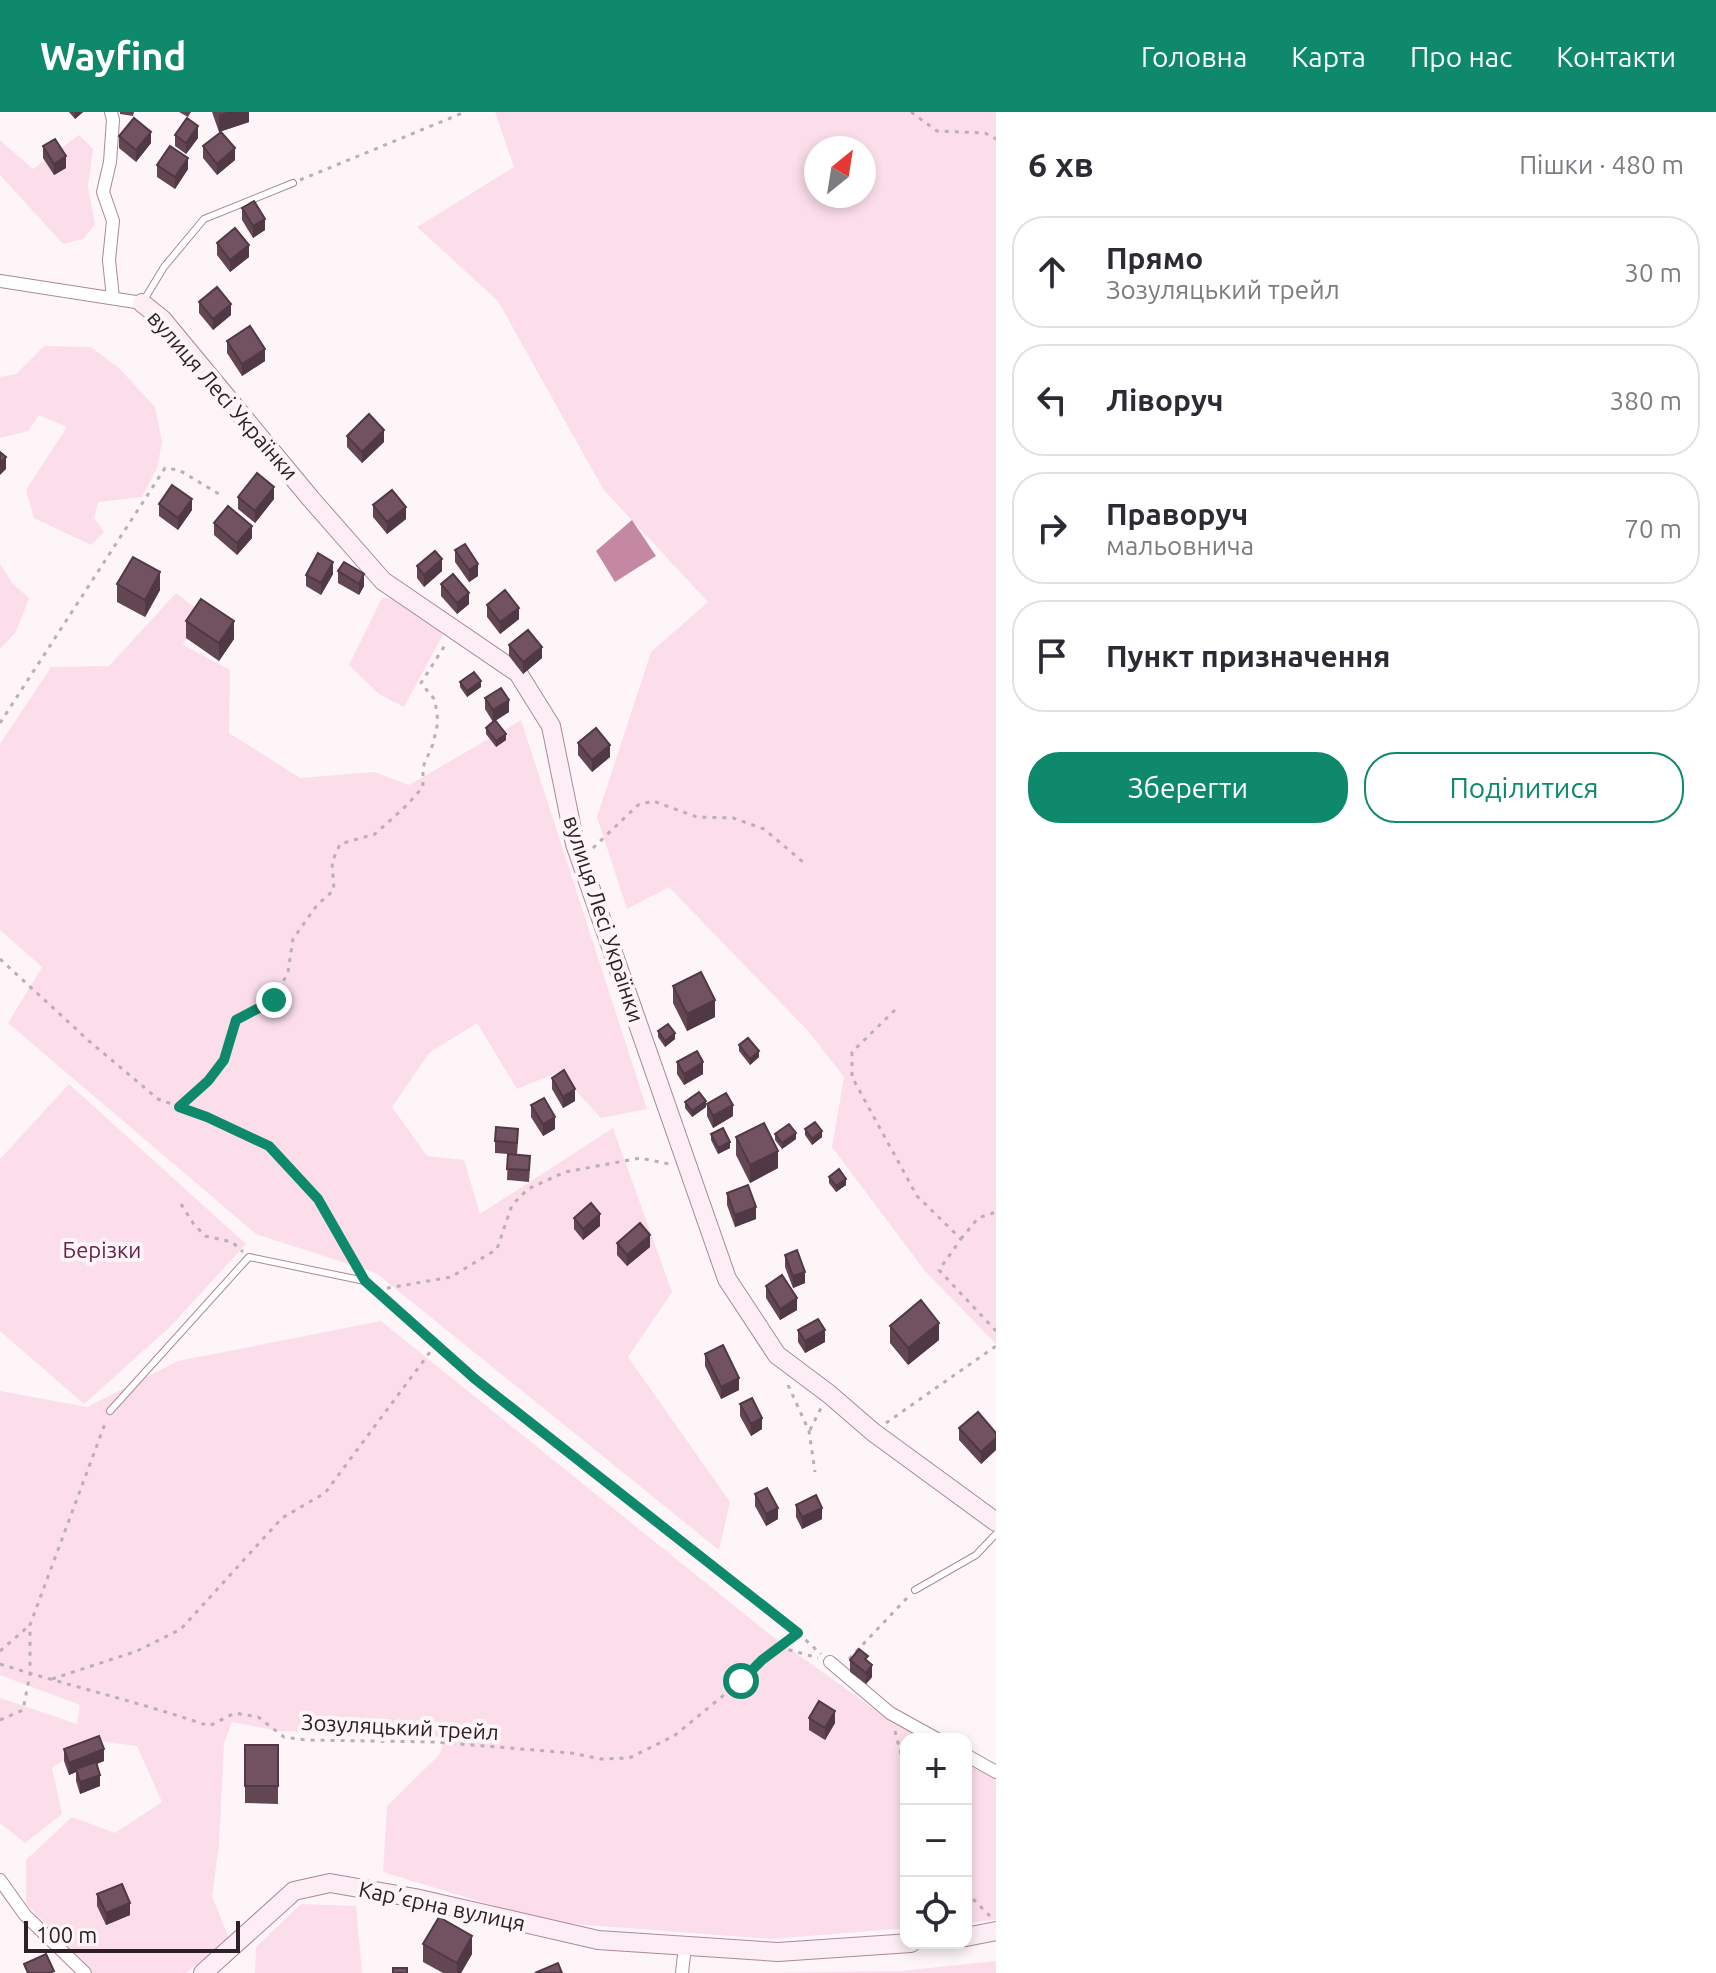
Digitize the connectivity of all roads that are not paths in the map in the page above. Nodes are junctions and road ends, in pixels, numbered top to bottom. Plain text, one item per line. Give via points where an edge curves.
1 (111, 112) edge
2 (293, 183) road end
3 (0, 281) edge
4 (113, 298) junction
5 (142, 303) junction
6 (365, 1281) road end
7 (110, 1411) road end
8 (996, 1522) edge
9 (996, 1534) edge
10 (915, 1590) road end
11 (835, 1666) road end
12 (926, 1733) edge
13 (972, 1758) edge
14 (996, 1772) edge
15 (0, 1880) edge
16 (996, 1931) edge
17 (972, 1936) edge
18 (900, 1944) edge
19 (685, 1946) junction
20 (85, 1973) edge
21 (203, 1973) edge
22 (682, 1973) edge

1 - 4 street via 103,192 113,221
2 - 5 lane via 204,219
3 - 4 street
4 - 5 street
5 - 8 street, вулиця Лесі Українки via 162,319 383,581 518,673 551,726 577,849 727,1279 777,1355
6 - 7 lane via 249,1257
9 - 10 lane via 976,1555
11 - 12 street via 890,1713
13 - 14 street
15 - 20 street via 25,1915
16 - 17 street
18 - 19 street, Карʼєрна вулиця via 778,1952
19 - 21 street, Карʼєрна вулиця via 598,1940 330,1883 294,1891
19 - 22 street

